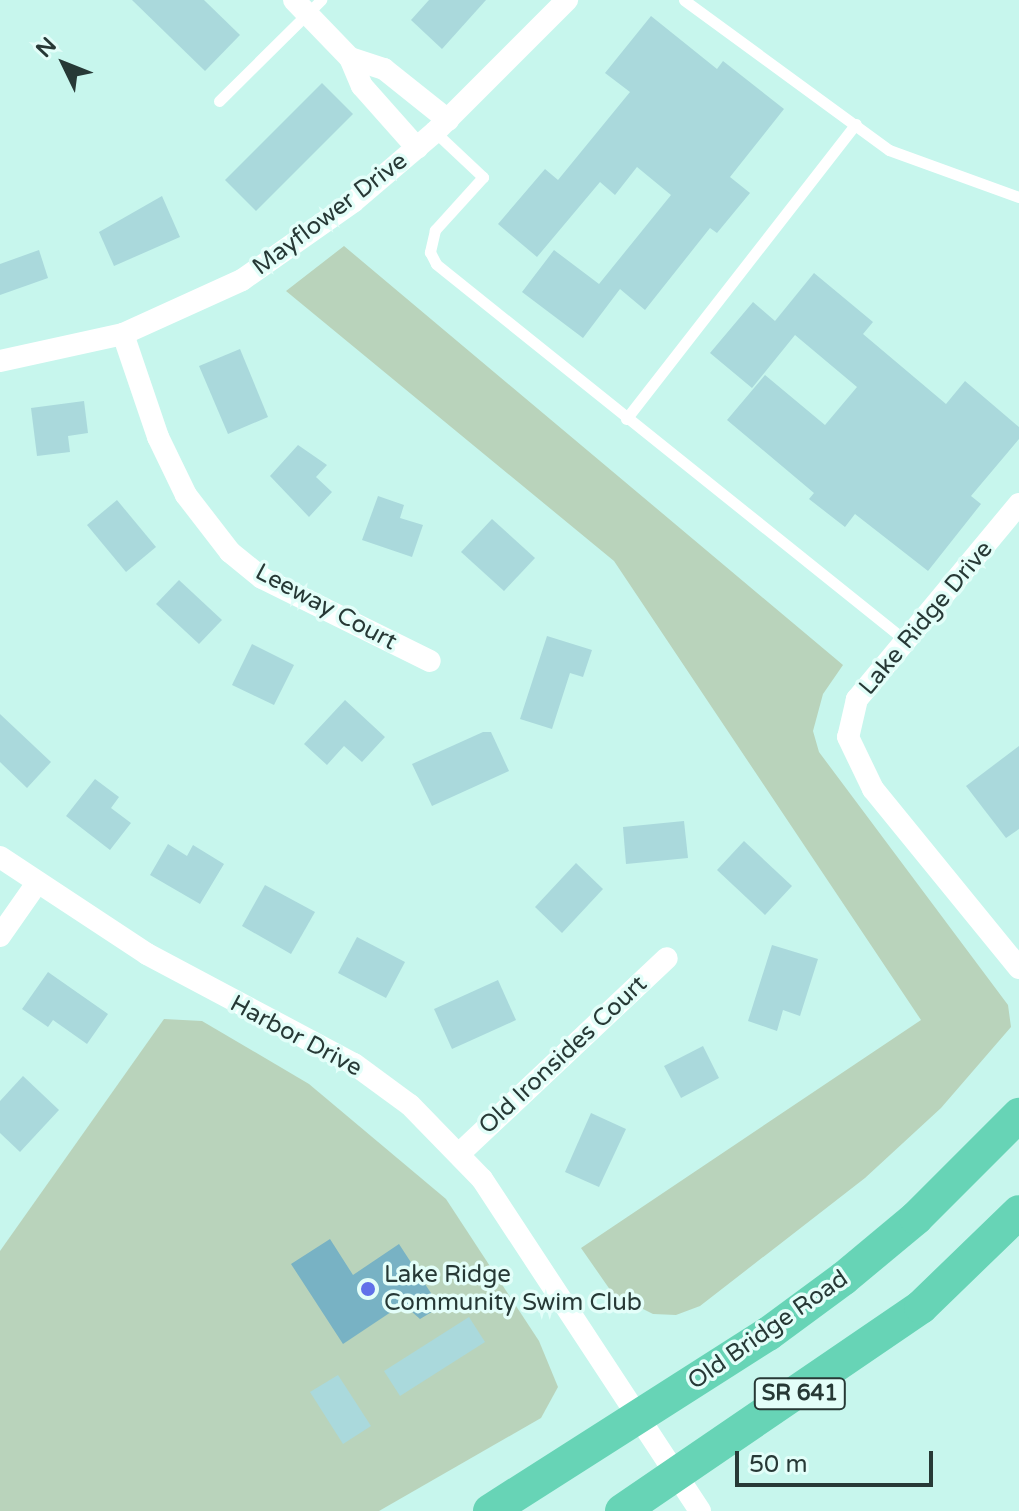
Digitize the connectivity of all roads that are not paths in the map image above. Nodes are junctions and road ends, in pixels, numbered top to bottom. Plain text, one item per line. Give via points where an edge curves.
1 (567, 0) edge
2 (684, 0) edge
3 (308, 4) edge
4 (350, 58) junction
5 (219, 101) dead end
6 (856, 124) junction
7 (442, 126) junction
8 (417, 148) junction
9 (1019, 197) edge
10 (123, 334) junction
11 (0, 361) edge
12 (626, 419) junction
13 (1019, 504) edge
14 (906, 641) junction
15 (430, 661) dead end
16 (0, 857) edge
17 (37, 883) junction
18 (0, 936) edge
19 (667, 958) dead end
20 (1019, 968) edge
21 (1019, 1115) edge
22 (460, 1153) junction
23 (1019, 1212) edge
24 (1019, 1235) edge
25 (968, 1265) junction
26 (639, 1417) junction
27 (677, 1476) junction
28 (490, 1511) edge
29 (622, 1511) edge
30 (700, 1511) edge

1 - 7 street, Mayflower Drive
2 - 6 lane
3 - 4 street
3 - 5 lane
4 - 7 street via 384,69
4 - 8 street via 362,86
6 - 9 lane via 889,150
6 - 12 lane
7 - 8 street, Mayflower Drive
7 - 12 lane via 483,177 435,230 430,252 436,264
8 - 10 street, Mayflower Drive via 242,280
10 - 11 street, Mayflower Drive
10 - 15 street, Leeway Court via 158,437 186,495 230,552 262,578
12 - 14 lane
13 - 14 street, Lake Ridge Drive
14 - 20 street, Lake Ridge Drive via 857,699 848,737 853,756
16 - 17 street, Harbor Drive
17 - 18 street
17 - 22 street, Harbor Drive via 160,961 354,1064
19 - 22 street, Old Ironsides Court
21 - 26 main road, Old Bridge Road / SR 641 via 916,1218 844,1278
22 - 26 street, Harbor Drive
23 - 25 main road, SR 641
24 - 25 main road
25 - 27 main road, SR 641 via 850,1360
26 - 27 street, Harbor Drive
26 - 28 main road, Old Bridge Road / SR 641
27 - 29 main road, SR 641
27 - 30 street, Harbor Drive

